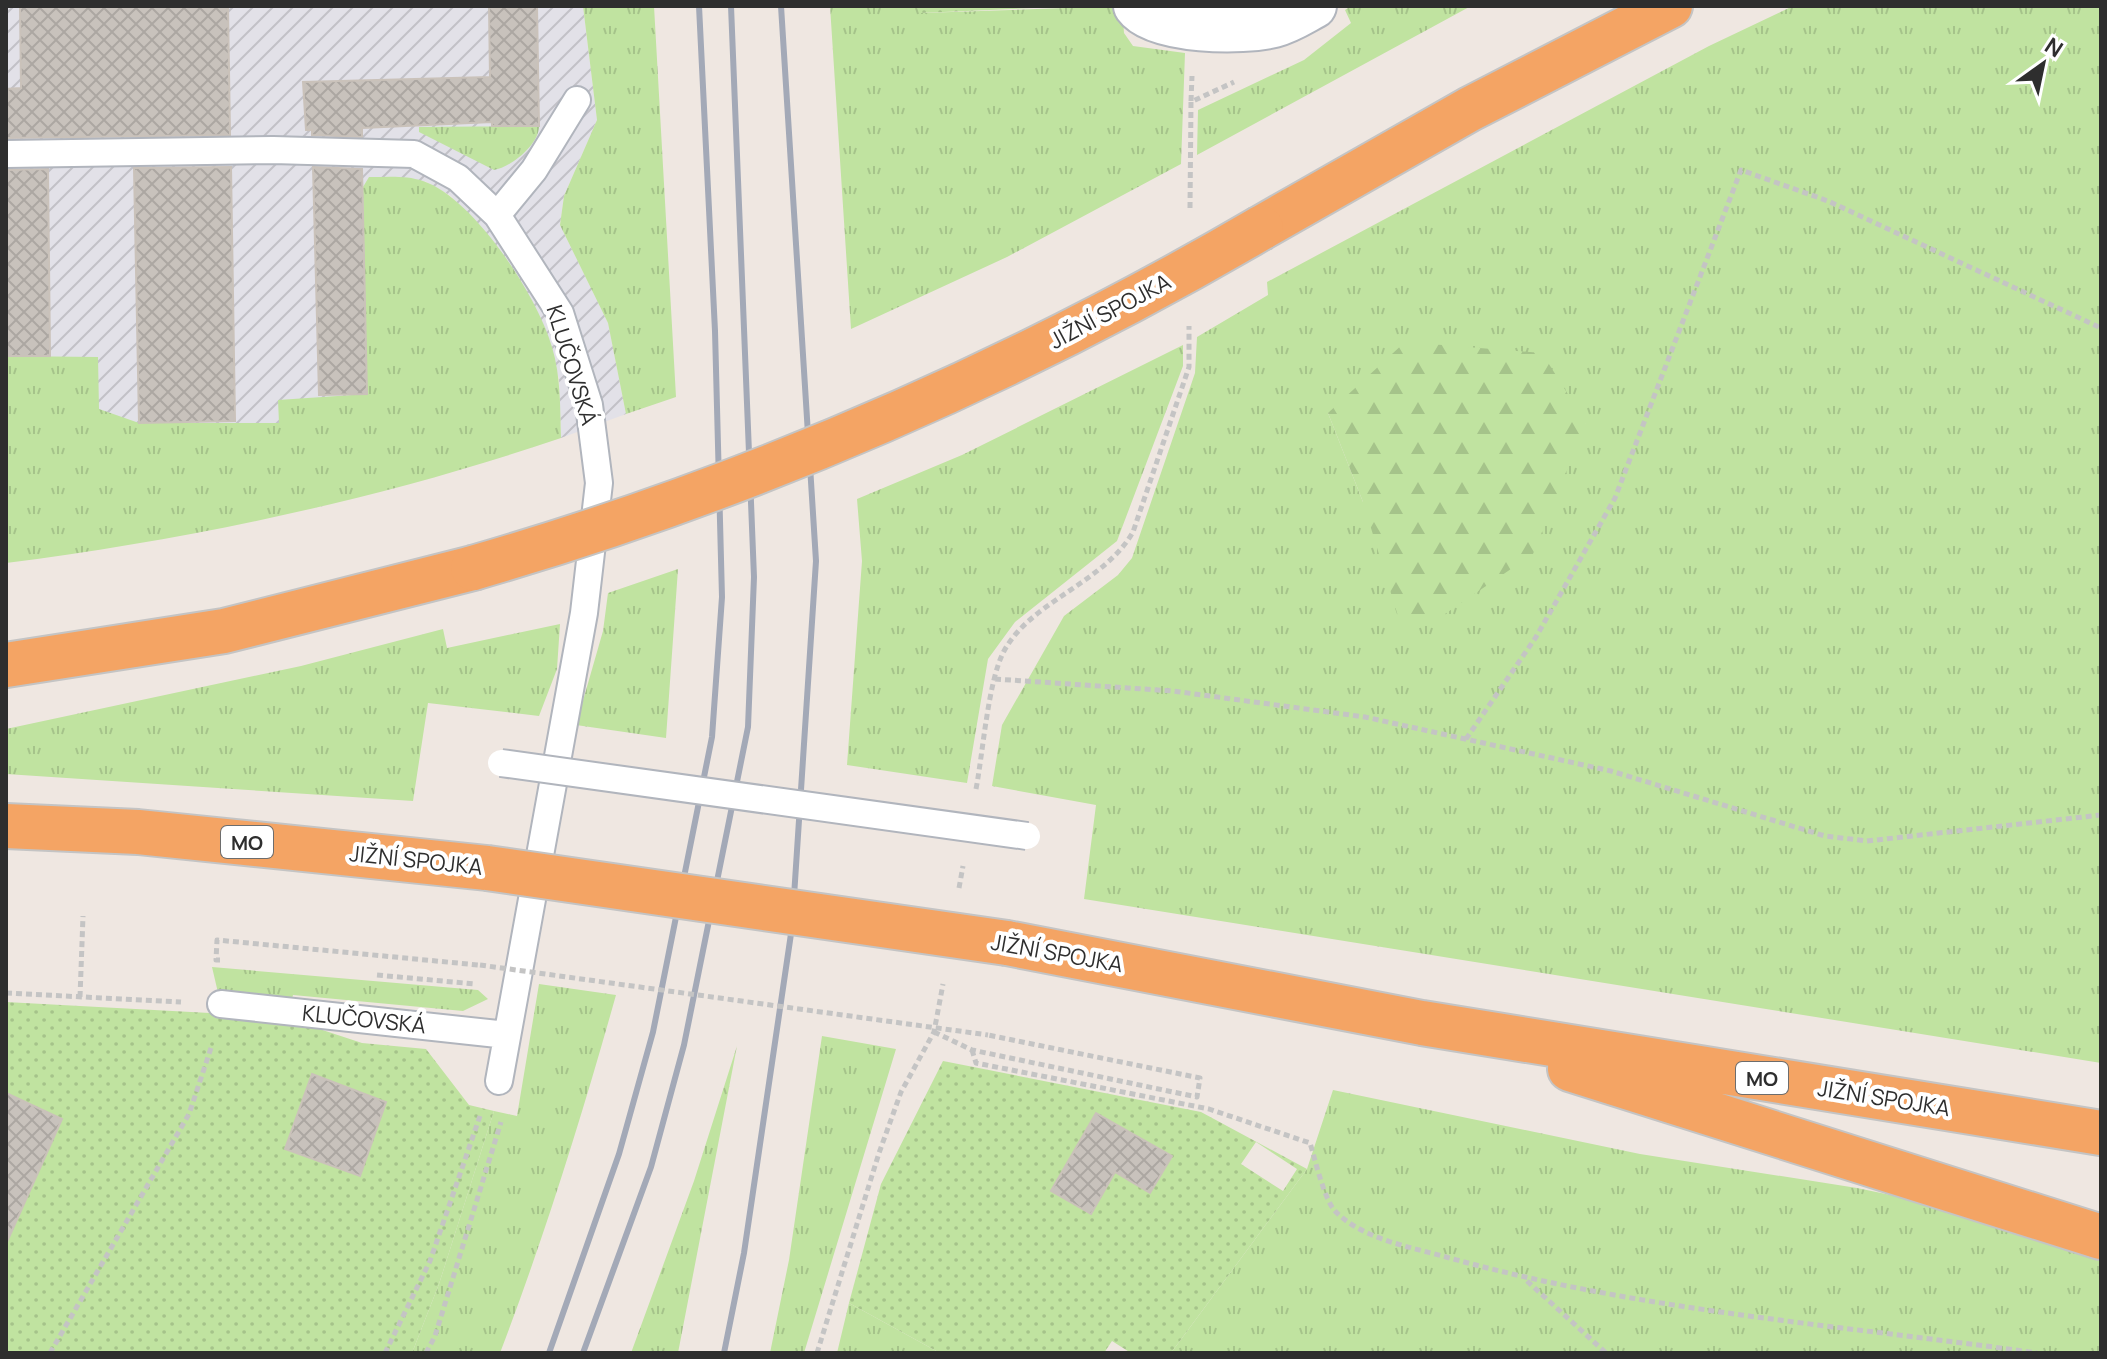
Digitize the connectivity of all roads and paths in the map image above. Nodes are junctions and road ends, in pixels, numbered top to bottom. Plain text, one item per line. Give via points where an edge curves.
1 (1136, 6) edge
2 (1314, 6) edge
3 (1670, 6) edge
4 (1244, 78) dead end
5 (1192, 86) dead end
6 (577, 100) dead end
7 (1191, 102) junction
8 (6, 154) edge
9 (1190, 211) dead end
10 (497, 215) junction
11 (1189, 320) dead end
12 (2101, 328) edge
13 (6, 665) edge
14 (995, 679) junction
15 (1466, 739) junction
16 (501, 763) dead end
17 (974, 801) dead end
18 (2101, 815) edge
19 (6, 826) edge
20 (1027, 836) dead end
21 (964, 863) dead end
22 (958, 893) dead end
23 (83, 916) dead end
24 (232, 961) dead end
25 (945, 970) dead end
26 (374, 975) dead end
27 (515, 988) junction
28 (6, 993) edge
29 (80, 997) junction
30 (221, 1004) junction
31 (1422, 1023) junction
32 (934, 1032) junction
33 (507, 1035) junction
34 (972, 1050) junction
35 (499, 1081) junction
36 (2101, 1133) edge
37 (2101, 1237) edge
38 (1525, 1279) junction
39 (50, 1353) edge
40 (385, 1353) edge
41 (426, 1353) edge
42 (817, 1353) edge
43 (1606, 1353) edge
44 (2037, 1353) edge

1 - 2 street via 1158,22 1256,28
3 - 13 highway, JIŽNÍ SPOJKA, bridge via 1470,109 1076,331 912,408 662,508 473,568 224,631
4 - 7 path
5 - 7 path
6 - 10 lane via 534,170
7 - 9 path
8 - 10 lane, KLUČOVSKÁ via 394,150 436,164
10 - 27 lane, KLUČOVSKÁ via 560,313 589,405 599,483 584,613
11 - 14 path via 1189,367 1133,532 1121,552 1016,633 1002,653
12 - 15 path via 1828,201 1741,170 1615,498 1536,637
14 - 15 path via 1173,691 1365,717
14 - 17 path
15 - 18 path via 1611,771 1825,836 1867,841
16 - 20 lane, bridge
19 - 31 highway, JIŽNÍ SPOJKA / MO, bridge via 168,835 487,868 1007,943
21 - 22 path
23 - 29 path
24 - 34 path, bridge via 216,960 217,940 480,965 988,1035 1200,1078 1197,1097
25 - 32 path
26 - 27 path
27 - 33 lane, KLUČOVSKÁ
28 - 29 path
29 - 30 path
30 - 33 lane, KLUČOVSKÁ
30 - 39 path via 189,1114
31 - 36 highway, JIŽNÍ SPOJKA / MO
31 - 37 highway
32 - 34 path
32 - 42 path via 901,1092
33 - 35 lane, KLUČOVSKÁ
34 - 38 path via 976,1063 1209,1109 1310,1143 1333,1209 1357,1227
35 - 40 path via 482,1108 430,1261
35 - 41 path via 503,1116
38 - 43 path
38 - 44 path via 1772,1321

